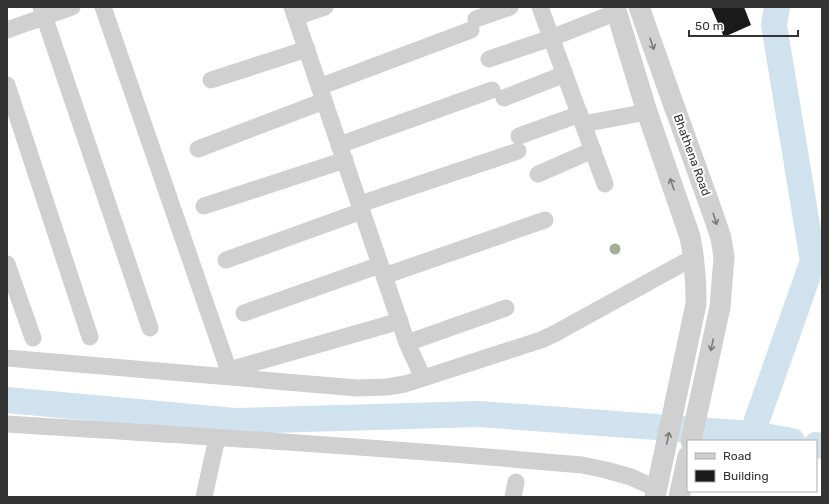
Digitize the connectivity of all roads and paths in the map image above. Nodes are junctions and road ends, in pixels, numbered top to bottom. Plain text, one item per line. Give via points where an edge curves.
1 (72, 7) edge
2 (103, 7) edge
3 (325, 7) edge
4 (510, 7) edge
5 (540, 7) edge
6 (640, 7) edge
7 (616, 9) edge
8 (43, 12) edge
9 (294, 12) edge
10 (7, 30) edge
11 (552, 38) junction
12 (307, 49) junction
13 (489, 59) dead end
14 (565, 74) junction
15 (211, 80) dead end
16 (7, 85) edge
17 (322, 94) junction
18 (647, 112) junction
19 (581, 119) junction
20 (198, 149) dead end
21 (593, 150) junction
22 (342, 152) junction
23 (538, 174) dead end
24 (605, 184) dead end
25 (204, 206) dead end
26 (361, 208) junction
27 (544, 220) dead end
28 (694, 257) junction
29 (226, 260) dead end
30 (7, 264) edge
31 (382, 270) junction
32 (506, 308) dead end
33 (244, 313) dead end
34 (400, 322) junction
35 (150, 328) dead end
36 (90, 337) dead end
37 (33, 338) dead end
38 (407, 343) junction
39 (7, 358) edge
40 (230, 374) junction
41 (423, 378) junction
42 (7, 424) edge
43 (217, 438) junction
44 (691, 440) edge
45 (687, 461) edge
46 (657, 487) edge
47 (681, 489) edge
48 (204, 497) edge

1 - 8 street
2 - 40 street
3 - 9 street
4 - 17 street
5 - 11 street
6 -> 44 street, Bhathena Road via 714,217 724,257 720,307
7 - 11 street
7 - 18 street
8 - 10 street
8 - 35 street
9 - 12 street
11 - 13 street
11 - 14 street
12 - 15 street
12 - 17 street
14 - 19 street
14 - 22 street via 498,94
16 - 36 street
17 - 20 street
17 - 22 street
18 - 19 street
28 -> 18 street via 690,237
19 - 21 street
19 - 26 street
21 - 23 street
21 - 24 street
22 - 25 street
22 - 26 street
26 - 29 street
26 - 31 street
27 - 31 street
28 - 41 street via 554,334
46 -> 28 street via 696,304
30 - 37 street
31 - 33 street
31 - 34 street
32 - 38 street
34 - 38 street
34 - 40 street
38 - 41 street
39 - 40 street
40 - 41 street via 357,388 387,387
42 - 43 street
43 - 46 street via 582,465 631,477
43 - 48 street
45 - 47 street

